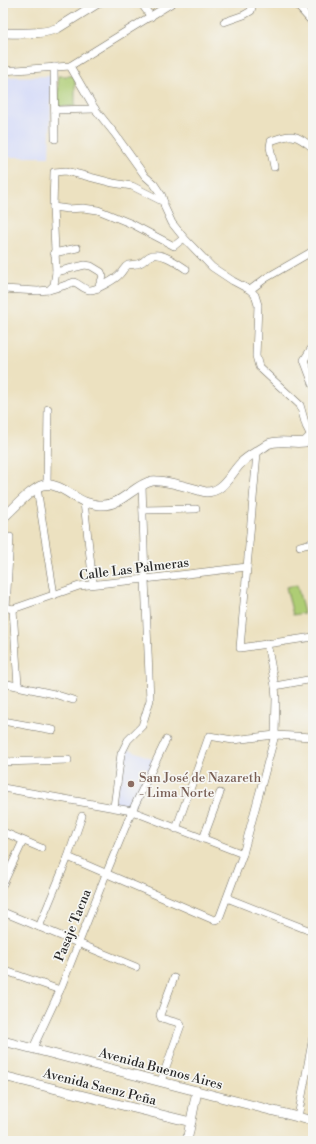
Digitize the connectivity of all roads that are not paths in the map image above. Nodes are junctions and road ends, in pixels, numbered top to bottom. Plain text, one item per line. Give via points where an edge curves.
1 (98, 3) edge
2 (141, 3) edge
3 (172, 3) edge
4 (253, 3) edge
5 (295, 3) edge
6 (150, 17) junction
7 (312, 20) edge
8 (224, 22) dead end
9 (3, 33) edge
10 (70, 66) junction
11 (54, 67) junction
12 (3, 71) edge
13 (95, 109) junction
14 (55, 110) junction
15 (55, 139) dead end
16 (313, 148) edge
17 (274, 167) dead end
18 (164, 202) junction
19 (53, 207) junction
20 (184, 238) junction
21 (77, 248) dead end
22 (313, 250) edge
23 (54, 253) junction
24 (186, 269) dead end
25 (56, 272) junction
26 (98, 288) junction
27 (3, 289) edge
28 (49, 290) junction
29 (250, 290) junction
30 (313, 346) edge
31 (313, 384) edge
32 (48, 409) dead end
33 (312, 434) edge
34 (257, 453) junction
35 (47, 484) junction
36 (142, 485) junction
37 (37, 488) junction
38 (84, 502) junction
39 (196, 509) dead end
40 (143, 510) junction
41 (3, 518) edge
42 (10, 537) dead end
43 (313, 543) edge
44 (300, 546) dead end
45 (247, 566) junction
46 (145, 579) junction
47 (93, 584) junction
48 (54, 595) junction
49 (8, 608) edge
50 (313, 637) edge
51 (267, 643) junction
52 (313, 679) edge
53 (3, 683) edge
54 (18, 686) junction
55 (274, 686) junction
56 (73, 700) dead end
57 (3, 721) edge
58 (53, 730) dead end
59 (275, 735) junction
60 (313, 737) edge
61 (166, 740) dead end
62 (68, 760) dead end
63 (3, 762) edge
64 (3, 788) edge
65 (220, 792) dead end
66 (114, 807) junction
67 (132, 811) junction
68 (82, 816) dead end
69 (176, 829) junction
70 (3, 832) edge
71 (203, 839) junction
72 (23, 841) junction
73 (41, 848) dead end
74 (243, 854) junction
75 (68, 857) junction
76 (106, 874) junction
77 (3, 884) edge
78 (226, 898) junction
79 (3, 912) edge
80 (39, 927) junction
81 (313, 932) edge
82 (78, 944) junction
83 (136, 967) dead end
84 (3, 970) edge
85 (174, 978) dead end
86 (60, 990) junction
87 (313, 1037) edge
88 (3, 1040) edge
89 (33, 1048) junction
90 (3, 1076) edge
91 (161, 1081) junction
92 (198, 1091) junction
93 (298, 1117) junction
94 (313, 1120) edge
95 (191, 1122) junction
96 (187, 1141) edge

1 - 9 main road via 58,28 35,33
2 - 6 street
3 - 6 street
4 - 8 street via 251,11
5 - 7 street
6 - 10 street
10 - 11 street
10 - 13 street
11 - 12 street
11 - 14 street
13 - 14 street
13 - 18 street via 145,176 154,184
14 - 15 street
16 - 17 street via 301,138 292,136 271,141
18 - 19 street via 132,186 66,171 54,172
18 - 20 street via 172,223
19 - 20 street via 98,210 174,246
19 - 23 street
20 - 29 street via 212,267
21 - 23 street
22 - 29 street
23 - 25 street
24 - 26 street via 161,256 149,256 141,263 128,265 119,275
25 - 26 street via 91,266 101,272 103,277
25 - 28 street via 54,285
26 - 28 street via 91,290 74,282
27 - 28 street
29 - 33 street via 255,295 258,305 256,356 259,368 300,405 306,426
30 - 31 street via 304,360
32 - 35 street
33 - 34 main road via 304,442 272,442
34 - 36 main road via 242,462 220,489 212,492 153,481
34 - 45 street
35 - 37 main road
35 - 38 main road
36 - 38 main road via 111,504
36 - 40 street
37 - 41 main road
37 - 48 street
38 - 47 street
39 - 40 street
40 - 46 street
42 - 49 street
43 - 44 street
45 - 46 street, Calle Las Palmeras
45 - 51 street via 240,648
46 - 47 street, Calle Las Palmeras
46 - 66 street via 150,700 142,726 128,740 121,754
47 - 48 street, Calle Las Palmeras
48 - 49 street, Calle Las Palmeras
49 - 54 street
50 - 51 street
51 - 55 street
52 - 55 street
53 - 54 street
54 - 56 street
55 - 59 street
57 - 58 street
59 - 60 street
59 - 69 street via 233,740 209,736
59 - 74 street
61 - 67 street, Pasaje Tacna
62 - 63 street
64 - 66 street
65 - 71 street
66 - 67 street
67 - 69 street
67 - 76 street, Pasaje Tacna
68 - 75 street
69 - 71 street
70 - 72 street
71 - 74 street
72 - 73 street
72 - 77 street
74 - 78 street
75 - 76 street
75 - 80 street
76 - 78 street via 214,920 220,916
76 - 82 street, Pasaje Tacna
78 - 81 street
79 - 80 street
80 - 82 street
82 - 83 street
82 - 86 street, Pasaje Tacna
84 - 86 street
85 - 91 street via 160,1015 161,1018 181,1025
86 - 89 street, Pasaje Tacna
87 - 93 street
88 - 89 main road, Avenida Buenos Aires
89 - 91 main road, Avenida Buenos Aires
90 - 95 main road, Avenida Saenz Peña
91 - 92 main road, Avenida Buenos Aires
92 - 93 main road, Avenida Buenos Aires
92 - 95 main road
93 - 94 main road, Avenida Buenos Aires
95 - 96 main road

